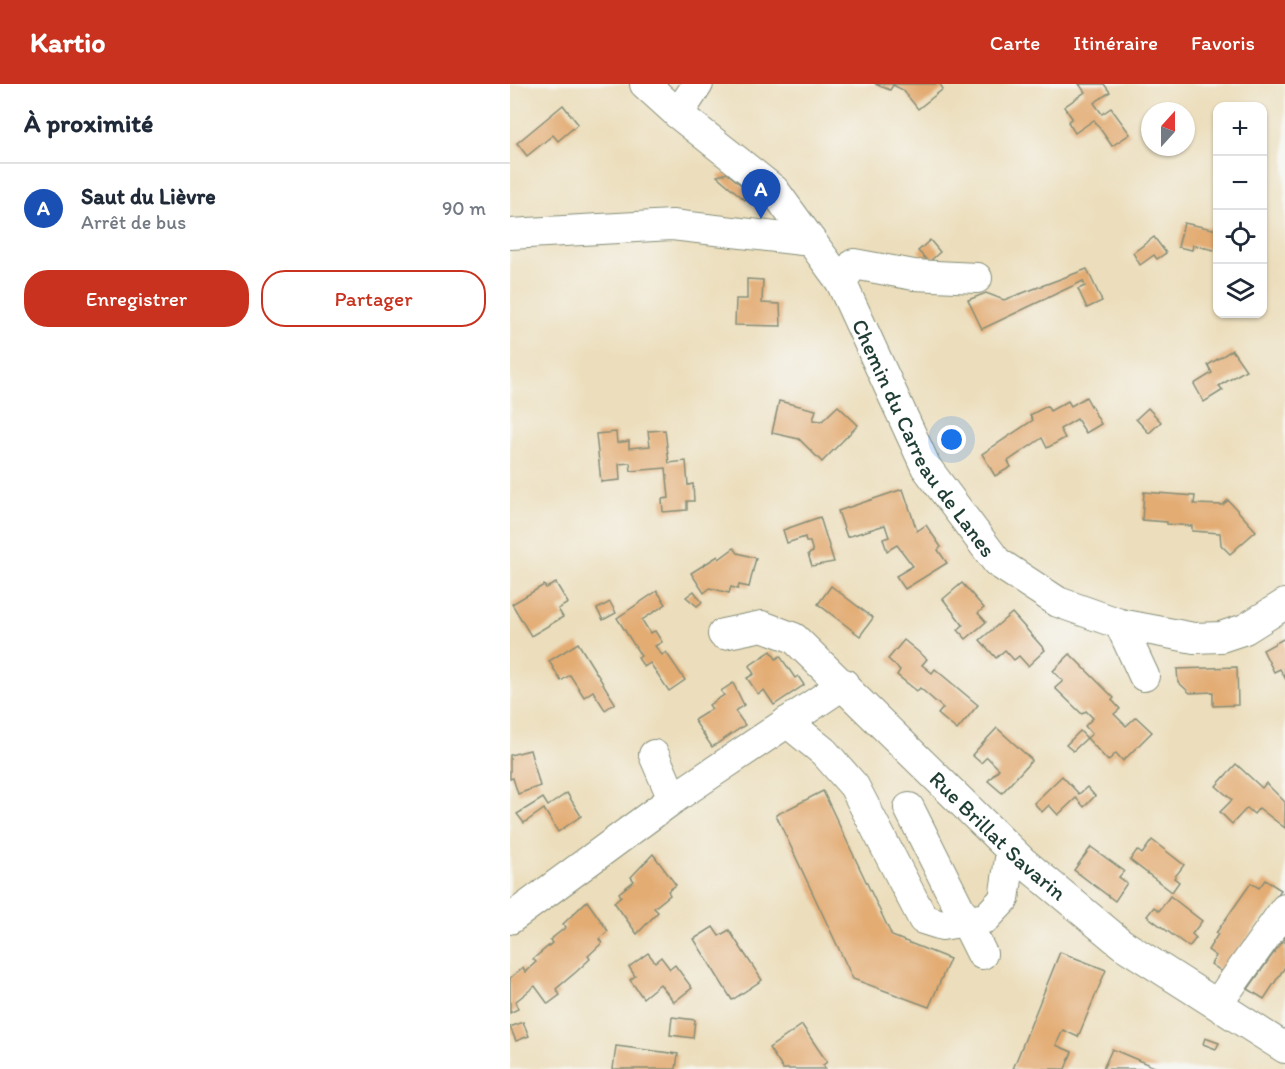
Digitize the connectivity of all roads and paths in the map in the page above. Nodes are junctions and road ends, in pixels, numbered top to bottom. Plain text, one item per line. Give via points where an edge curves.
1 (645, 84) edge
2 (698, 84) edge
3 (678, 114) junction
4 (510, 234) edge
5 (811, 241) junction
6 (977, 278) dead end
7 (841, 282) junction
8 (1285, 604) edge
9 (1120, 624) junction
10 (723, 634) dead end
11 (1144, 676) dead end
12 (844, 684) junction
13 (787, 722) junction
14 (654, 755) dead end
15 (673, 799) junction
16 (909, 808) dead end
17 (1011, 852) junction
18 (1285, 909) edge
19 (510, 919) edge
20 (965, 922) junction
21 (982, 954) dead end
22 (1218, 1003) junction
23 (1285, 1048) edge

1 - 3 street, Chemin du Carreau de Lanes
2 - 3 street
3 - 5 street, Chemin du Carreau de Lanes via 774,190
4 - 5 street via 672,225
5 - 7 street, Chemin du Carreau de Lanes
6 - 7 street via 914,275 854,264
7 - 9 street, Chemin du Carreau de Lanes via 927,467 997,561 1058,602
8 - 9 street, Chemin du Carreau de Lanes via 1245,629 1221,637 1194,639
9 - 11 street
10 - 12 street, Rue Brillat Savarin via 762,626 794,638
12 - 13 street
12 - 17 street, Rue Brillat Savarin
13 - 15 street
13 - 20 street via 824,752 854,786 923,919 942,925
14 - 15 street
15 - 19 street
16 - 20 street
17 - 20 street via 1004,899 986,918
17 - 22 street, Rue Brillat Savarin via 1122,944
18 - 22 street
20 - 21 street
22 - 23 street, Rue Brillat Savarin

